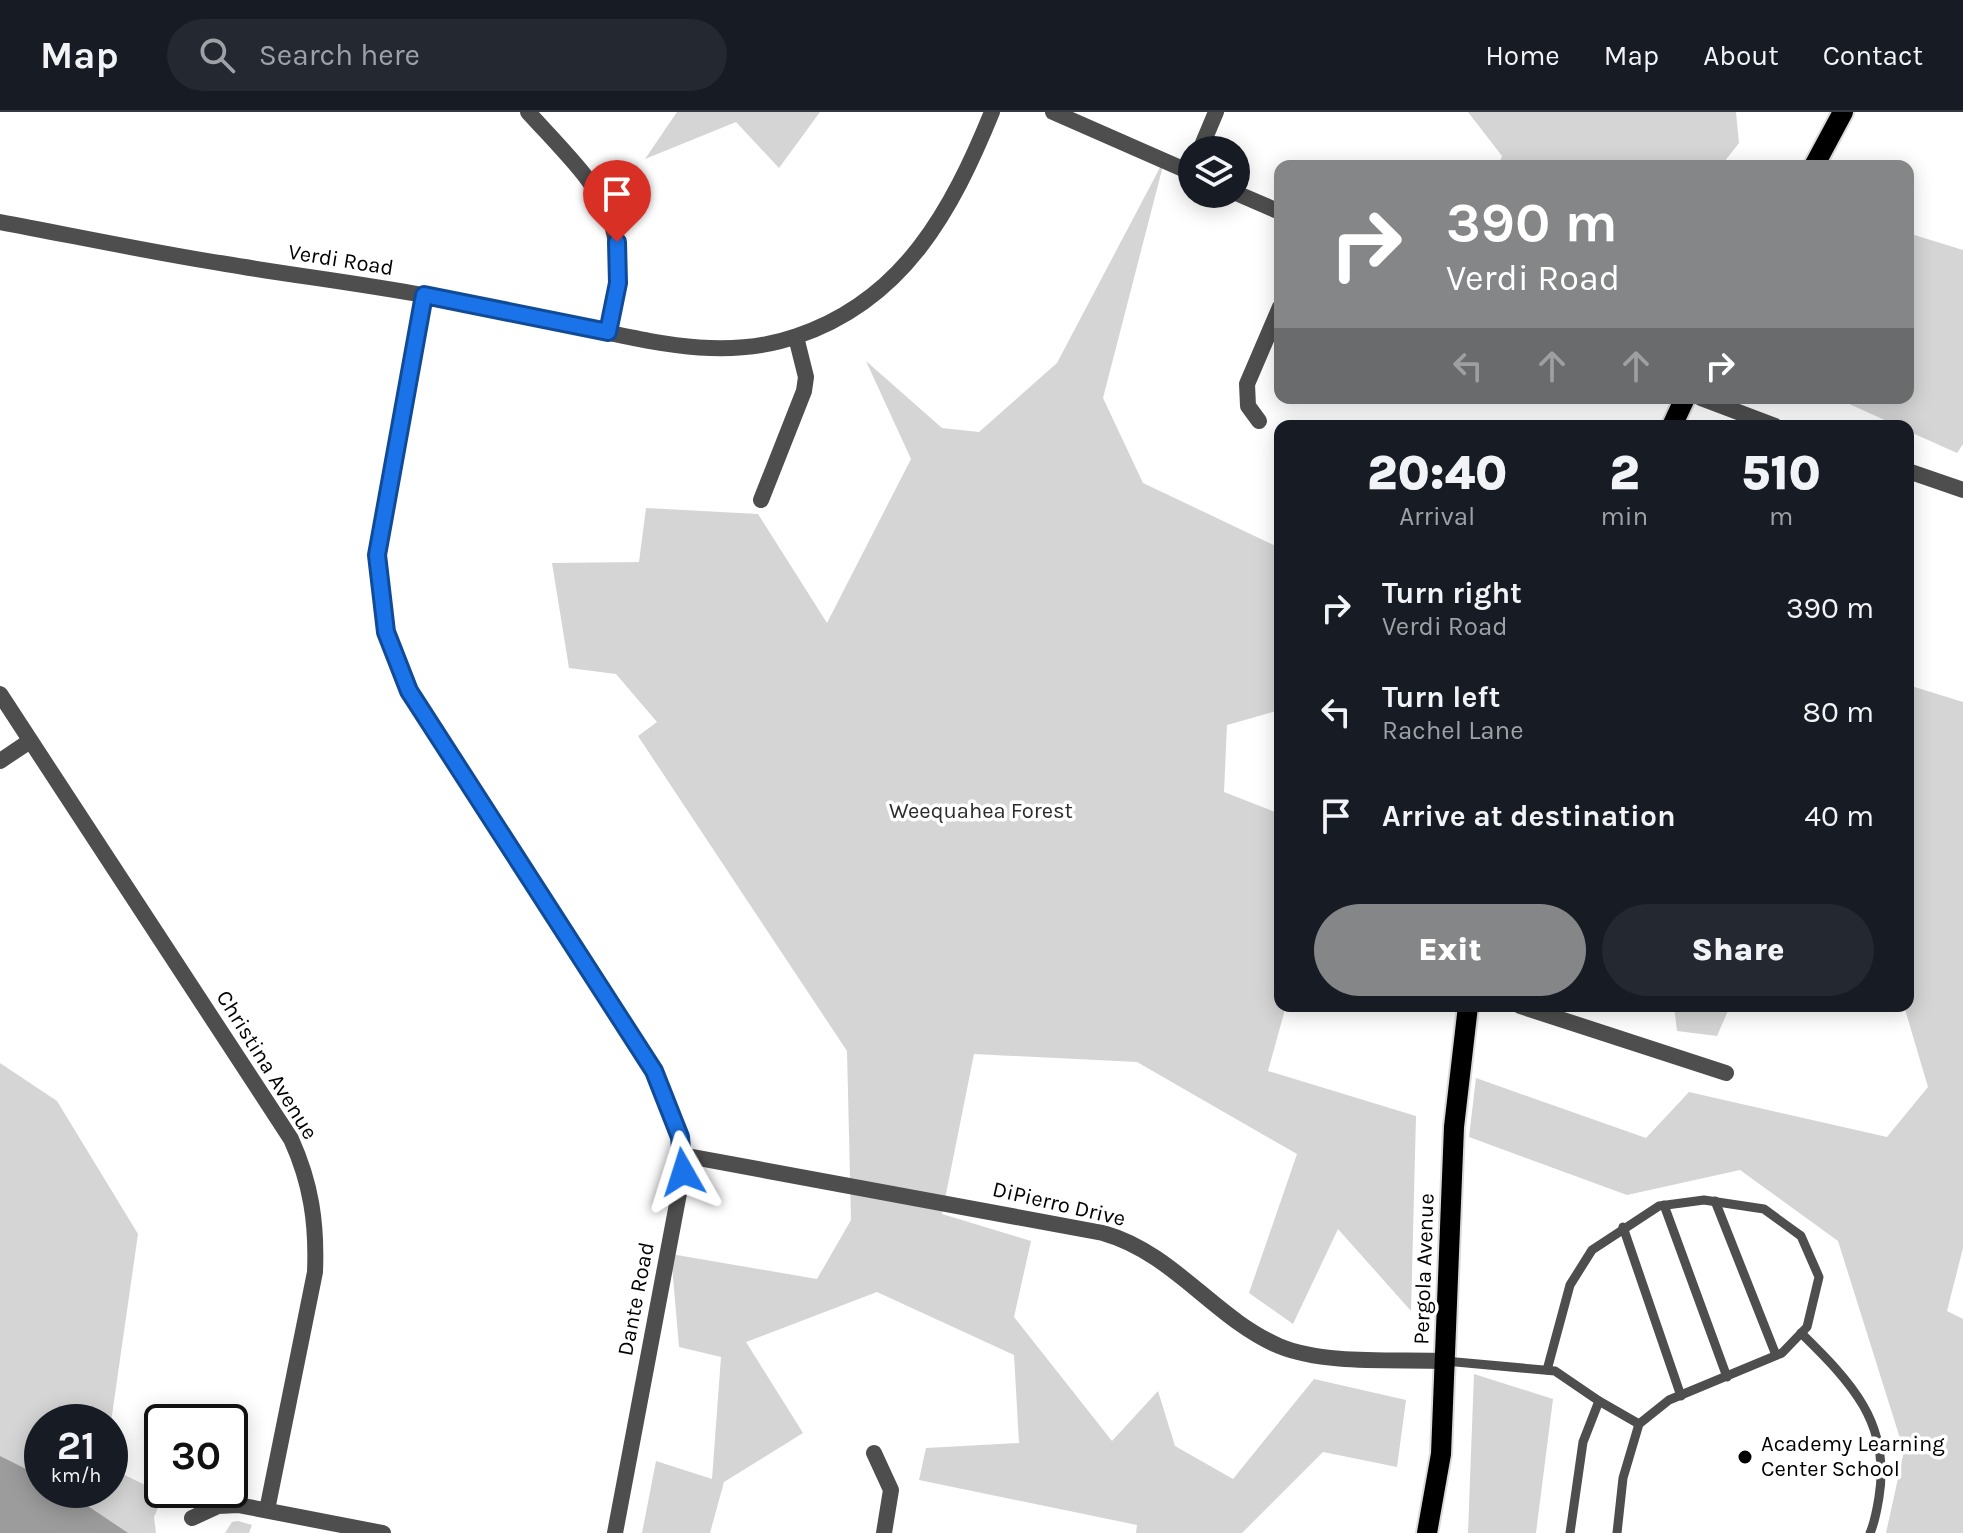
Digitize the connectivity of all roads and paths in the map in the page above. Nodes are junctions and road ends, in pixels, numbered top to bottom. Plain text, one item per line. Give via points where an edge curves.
1 (528, 112) edge
2 (992, 112) edge
3 (1053, 112) edge
4 (1216, 112) edge
5 (1843, 112) edge
6 (1206, 136) edge
7 (1817, 160) edge
8 (1178, 166) edge
9 (1250, 199) edge
10 (1274, 209) edge
11 (0, 222) edge
12 (424, 295) junction
13 (1274, 321) edge
14 (608, 332) junction
15 (796, 337) junction
16 (1717, 404) edge
17 (1759, 420) edge
18 (1259, 421) dead end
19 (1914, 473) edge
20 (1963, 490) edge
21 (761, 500) dead end
22 (0, 694) edge
23 (30, 741) junction
24 (0, 761) edge
25 (1467, 1012) edge
26 (1538, 1012) edge
27 (1726, 1073) dead end
28 (682, 1155) junction
29 (1715, 1201) junction
30 (1664, 1205) junction
31 (1623, 1227) junction
32 (1801, 1333) junction
33 (1776, 1355) junction
34 (1445, 1361) junction
35 (1547, 1370) junction
36 (1727, 1377) junction
37 (1681, 1396) junction
38 (1599, 1401) junction
39 (1639, 1424) junction
40 (874, 1453) dead end
41 (267, 1510) junction
42 (192, 1518) dead end
43 (383, 1533) edge
44 (615, 1533) edge
45 (884, 1533) edge
46 (1427, 1533) edge
47 (1570, 1533) edge
48 (1617, 1533) edge
49 (1870, 1533) edge

1 - 14 street via 593,186 614,224 618,283
2 - 15 street, Verdi Road via 962,182 919,252 868,300
3 - 8 street
4 - 6 street
5 - 7 main road
9 - 10 street
11 - 12 street, Verdi Road
12 - 14 street, Verdi Road
12 - 28 street, Dante Road via 380,526 378,581 386,632 409,691 654,1071 675,1118
13 - 18 street via 1247,384 1248,406
14 - 15 street, Verdi Road via 702,348 740,348
15 - 21 street via 806,377 804,391
16 - 17 street
19 - 20 street
22 - 23 street, Christina Avenue
23 - 24 street
23 - 41 street, Christina Avenue via 291,1139 308,1178 316,1231 315,1272
25 - 34 main road, Pergola Avenue via 1454,1127
26 - 27 street
28 - 34 street, DiPierro Drive via 1103,1233 1159,1257 1247,1327 1280,1346 1316,1355
28 - 44 street, Dante Road
29 - 30 lane
29 - 32 lane via 1764,1209 1801,1236 1819,1277
29 - 33 lane
30 - 31 lane
30 - 36 lane
31 - 35 lane via 1592,1250 1570,1285
31 - 37 lane
32 - 33 lane
32 - 49 lane via 1833,1364 1872,1418 1883,1468
33 - 36 lane
34 - 35 lane
34 - 46 main road, Pergola Avenue via 1441,1454
35 - 38 lane
36 - 37 lane
37 - 39 lane
38 - 39 lane
38 - 47 lane via 1583,1442
39 - 48 lane via 1623,1478
40 - 45 street via 891,1490
41 - 42 street via 218,1506
41 - 43 street

